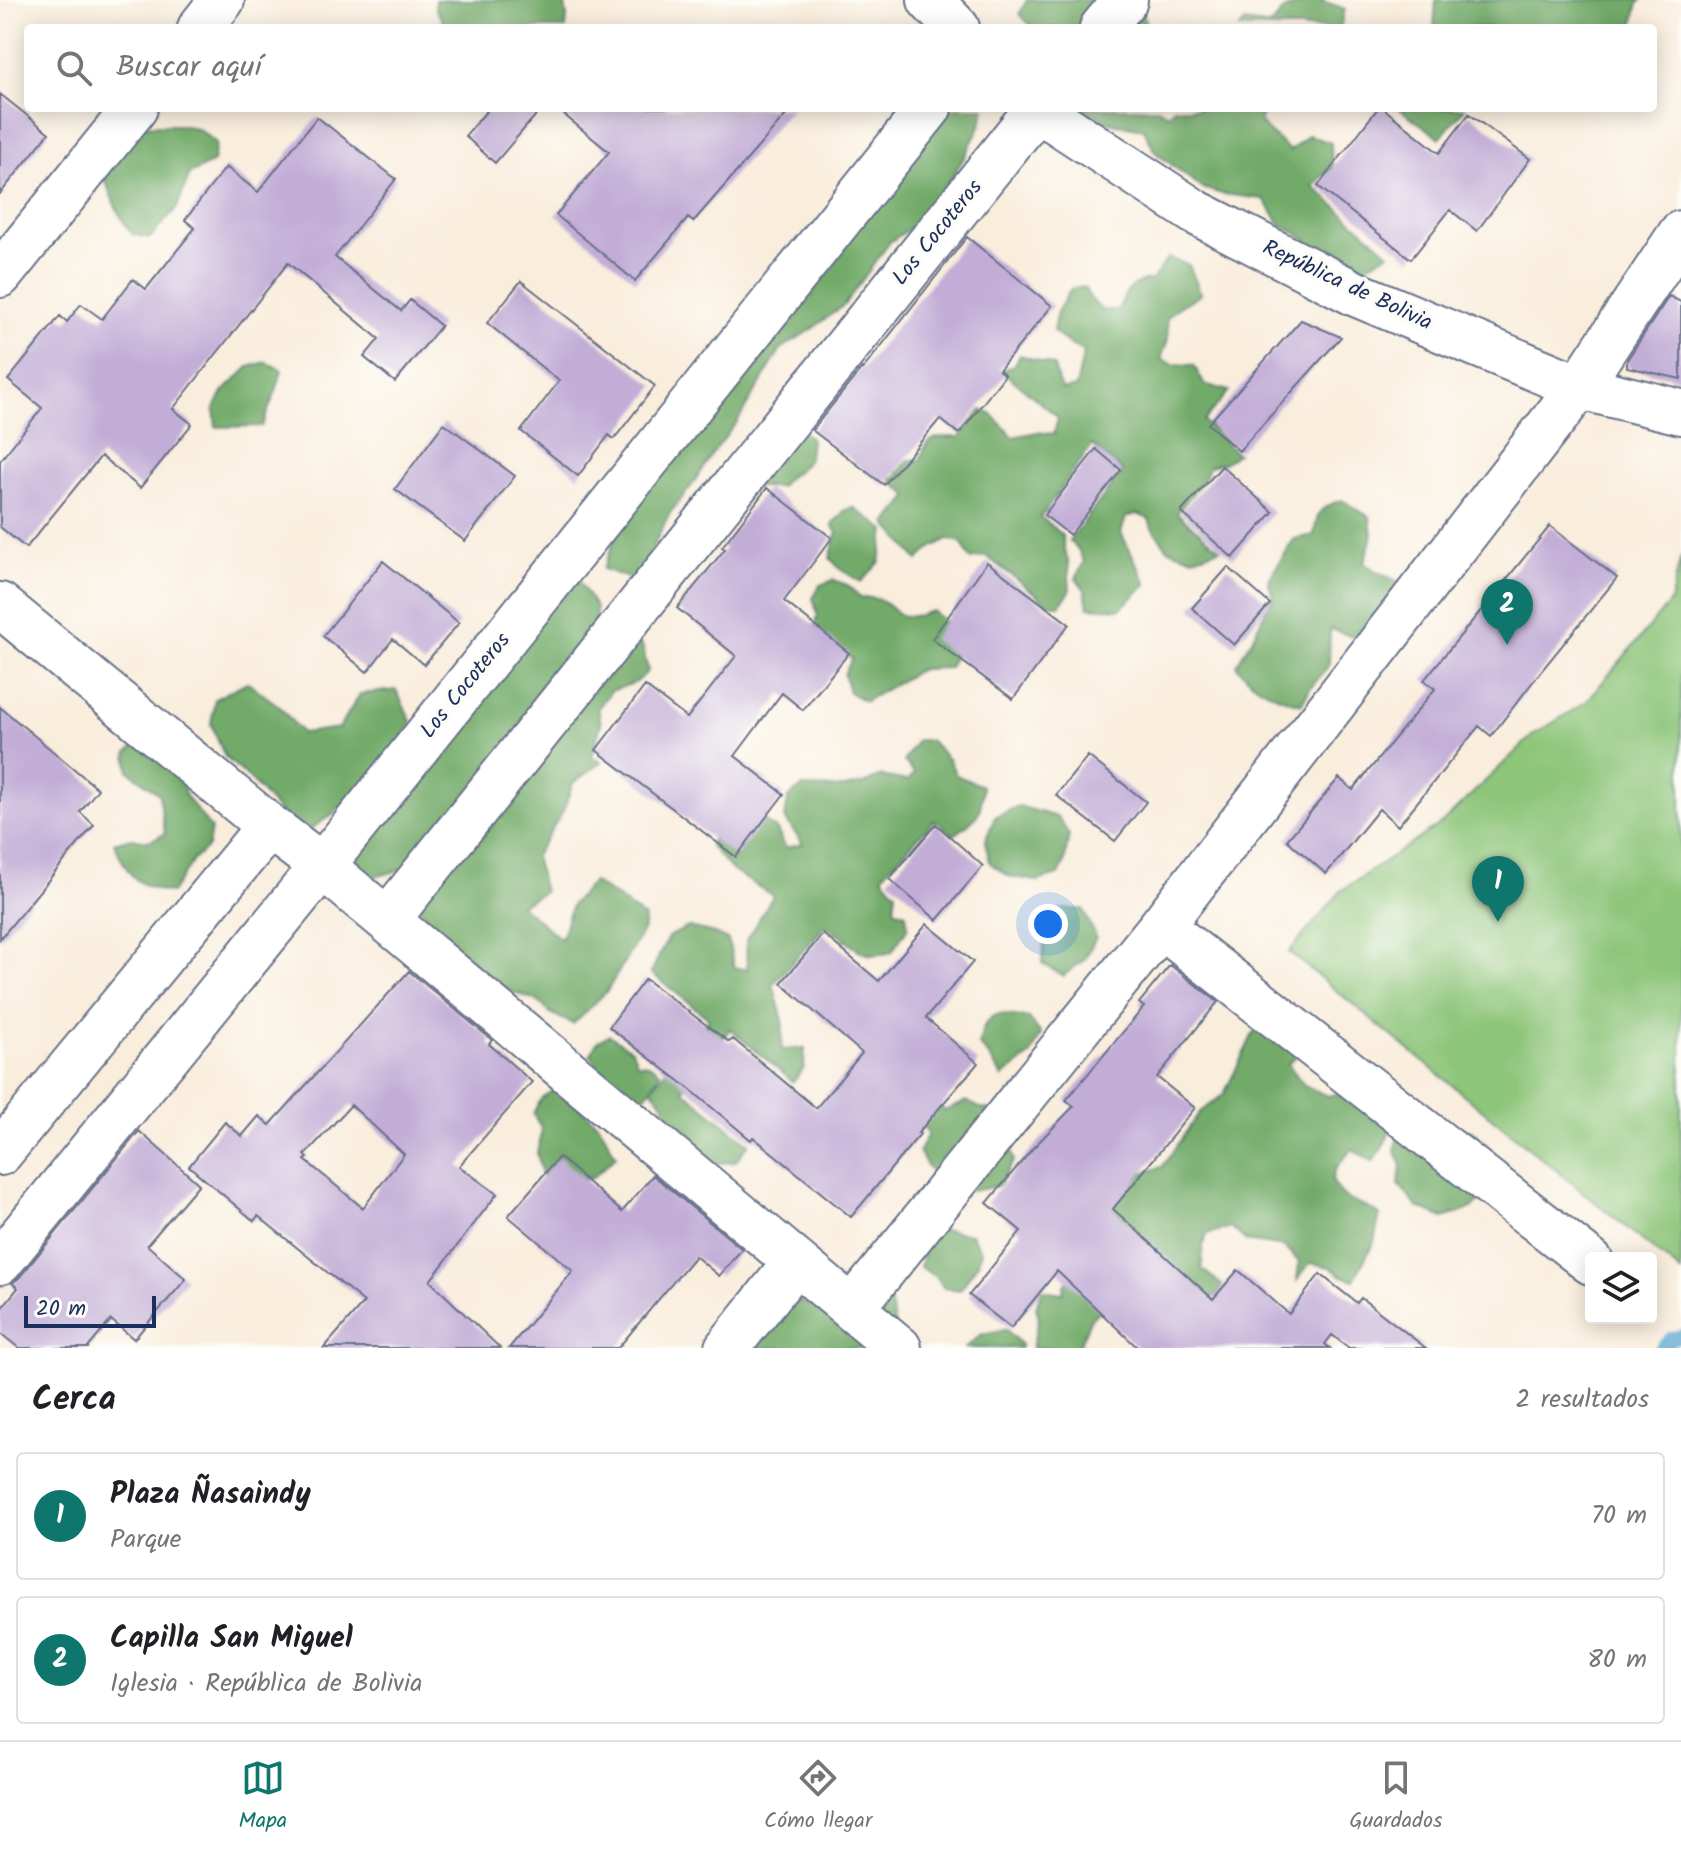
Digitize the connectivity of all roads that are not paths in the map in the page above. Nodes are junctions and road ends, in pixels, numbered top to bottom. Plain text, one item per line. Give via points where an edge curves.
1 (222, 0) edge
2 (930, 0) edge
3 (1125, 0) edge
4 (203, 24) edge
5 (953, 24) edge
6 (1105, 24) edge
7 (132, 112) edge
8 (926, 112) edge
9 (1034, 112) edge
10 (1043, 112) edge
11 (1681, 233) edge
12 (0, 275) edge
13 (1579, 387) junction
14 (1681, 412) edge
15 (0, 605) edge
16 (269, 826) junction
17 (322, 866) junction
18 (387, 920) junction
19 (1161, 926) junction
20 (0, 1153) edge
21 (1585, 1257) edge
22 (0, 1262) edge
23 (796, 1262) junction
24 (852, 1309) junction
25 (727, 1348) edge
26 (899, 1348) edge

1 - 4 street
2 - 5 street
3 - 6 street
7 - 12 street
8 - 17 street, Los Cocoteros
9 - 18 street, Los Cocoteros
10 - 13 street, República de Bolivia via 1195,212 1356,294
11 - 13 street
13 - 14 street, República de Bolivia
13 - 19 street
15 - 16 street
16 - 17 street
16 - 20 street
17 - 18 street
17 - 22 street, Los Cocoteros
18 - 23 street
19 - 21 street
19 - 24 street
23 - 24 street
23 - 25 street
24 - 26 street

